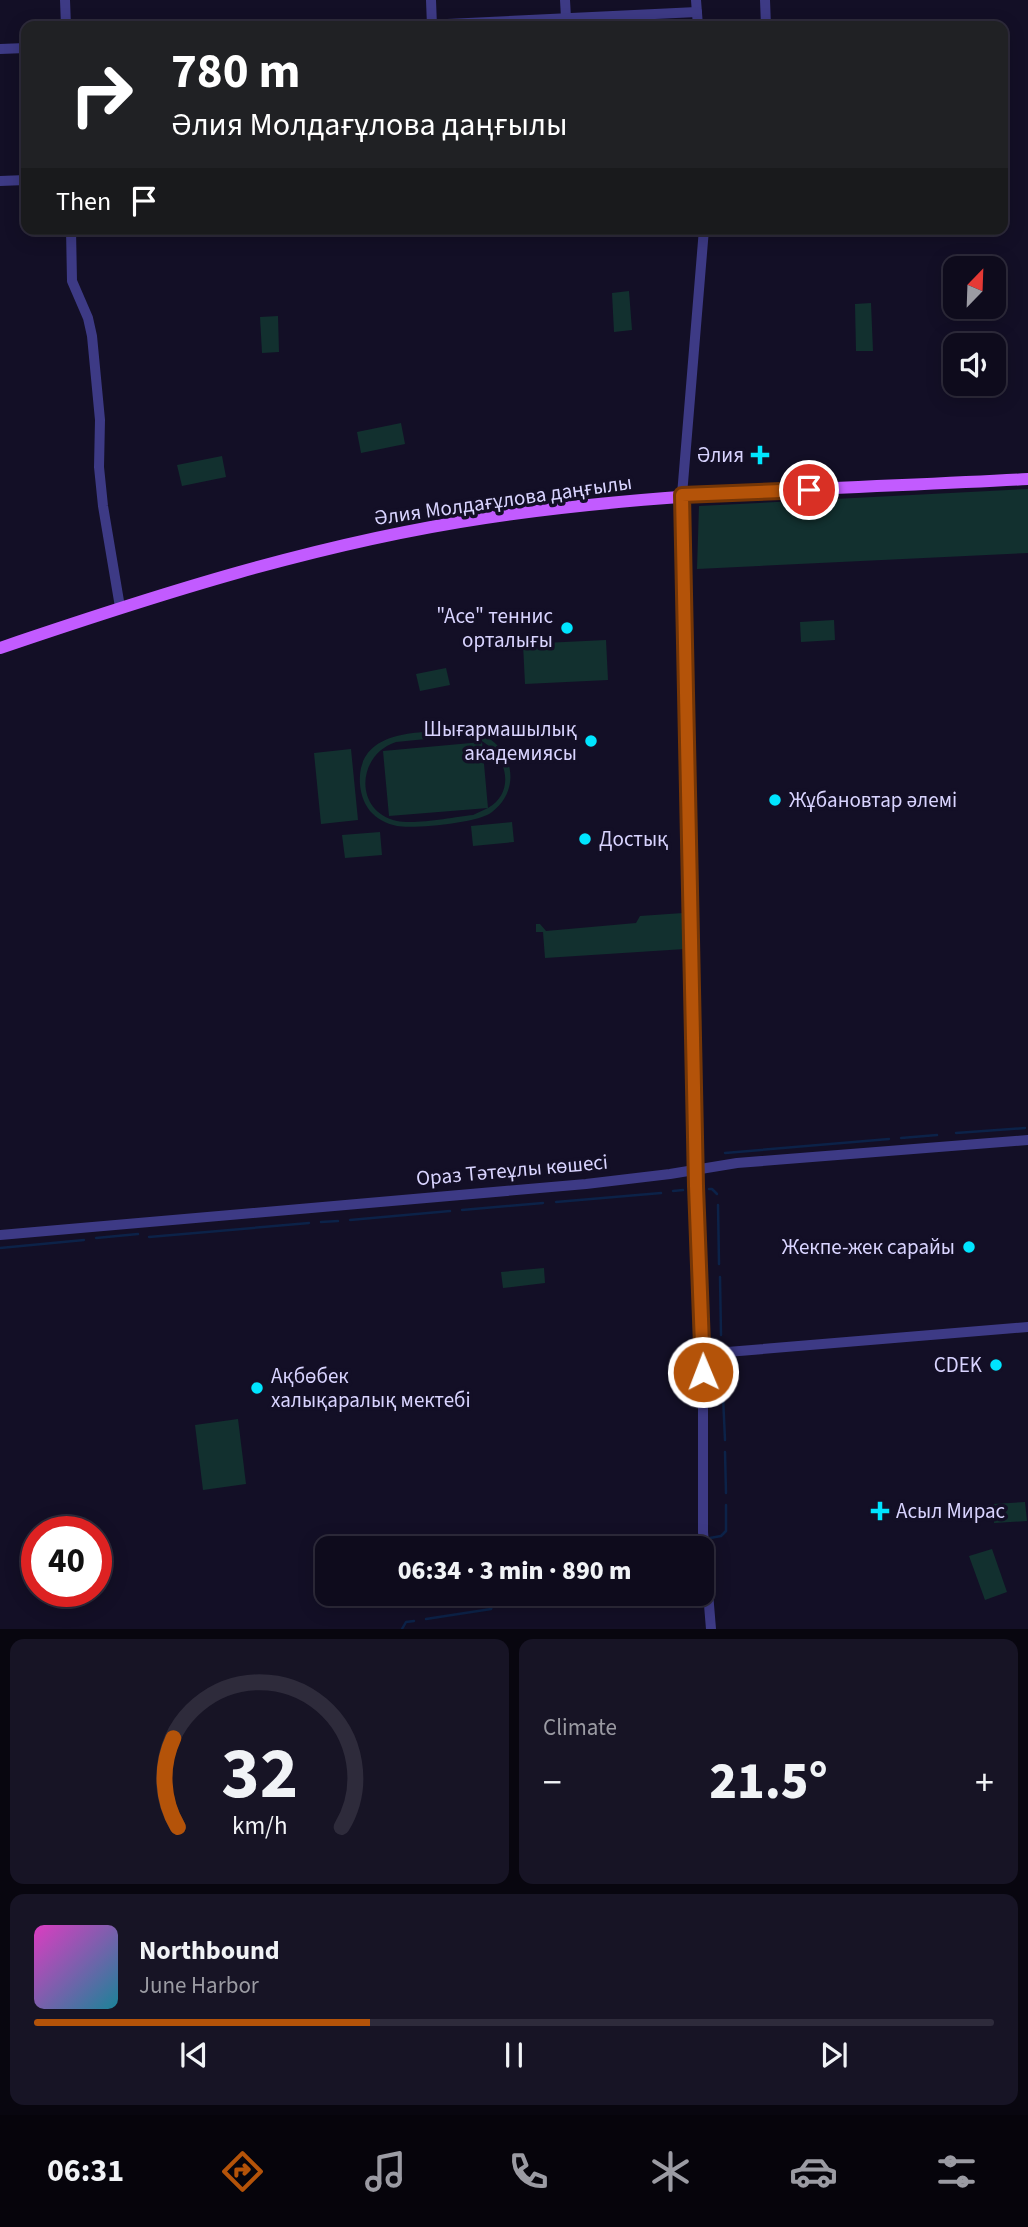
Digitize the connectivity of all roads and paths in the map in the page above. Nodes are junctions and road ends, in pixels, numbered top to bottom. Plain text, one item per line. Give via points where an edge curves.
1 (65, 0) edge
2 (432, 0) edge
3 (565, 0) edge
4 (765, 0) edge
5 (697, 6) edge
6 (566, 18) junction
7 (66, 21) edge
8 (432, 21) edge
9 (509, 21) edge
10 (766, 21) edge
11 (21, 48) edge
12 (0, 49) edge
13 (21, 180) edge
14 (0, 181) edge
15 (71, 235) edge
16 (704, 235) edge
17 (1028, 479) edge
18 (682, 495) junction
19 (120, 607) junction
20 (0, 648) edge
21 (1028, 1140) edge
22 (696, 1170) junction
23 (0, 1236) edge
24 (1028, 1327) edge
25 (703, 1354) junction
26 (711, 1629) edge

1 - 7 street
2 - 8 street
3 - 6 street
4 - 10 street
5 - 6 street
6 - 9 street
11 - 12 street
13 - 14 street
15 - 19 street via 72,281 92,336 103,506
16 - 18 street
17 - 18 main road, Әлия Молдағұлова даңғылы
18 - 19 main road, Әлия Молдағұлова даңғылы via 484,518 369,538
18 - 22 street
19 - 20 main road, Әлия Молдағұлова даңғылы
21 - 22 street, Ораз Тәтеұлы көшесі
22 - 23 street, Ораз Тәтеұлы көшесі via 586,1184
22 - 25 street
24 - 25 street
25 - 26 street via 703,1532

